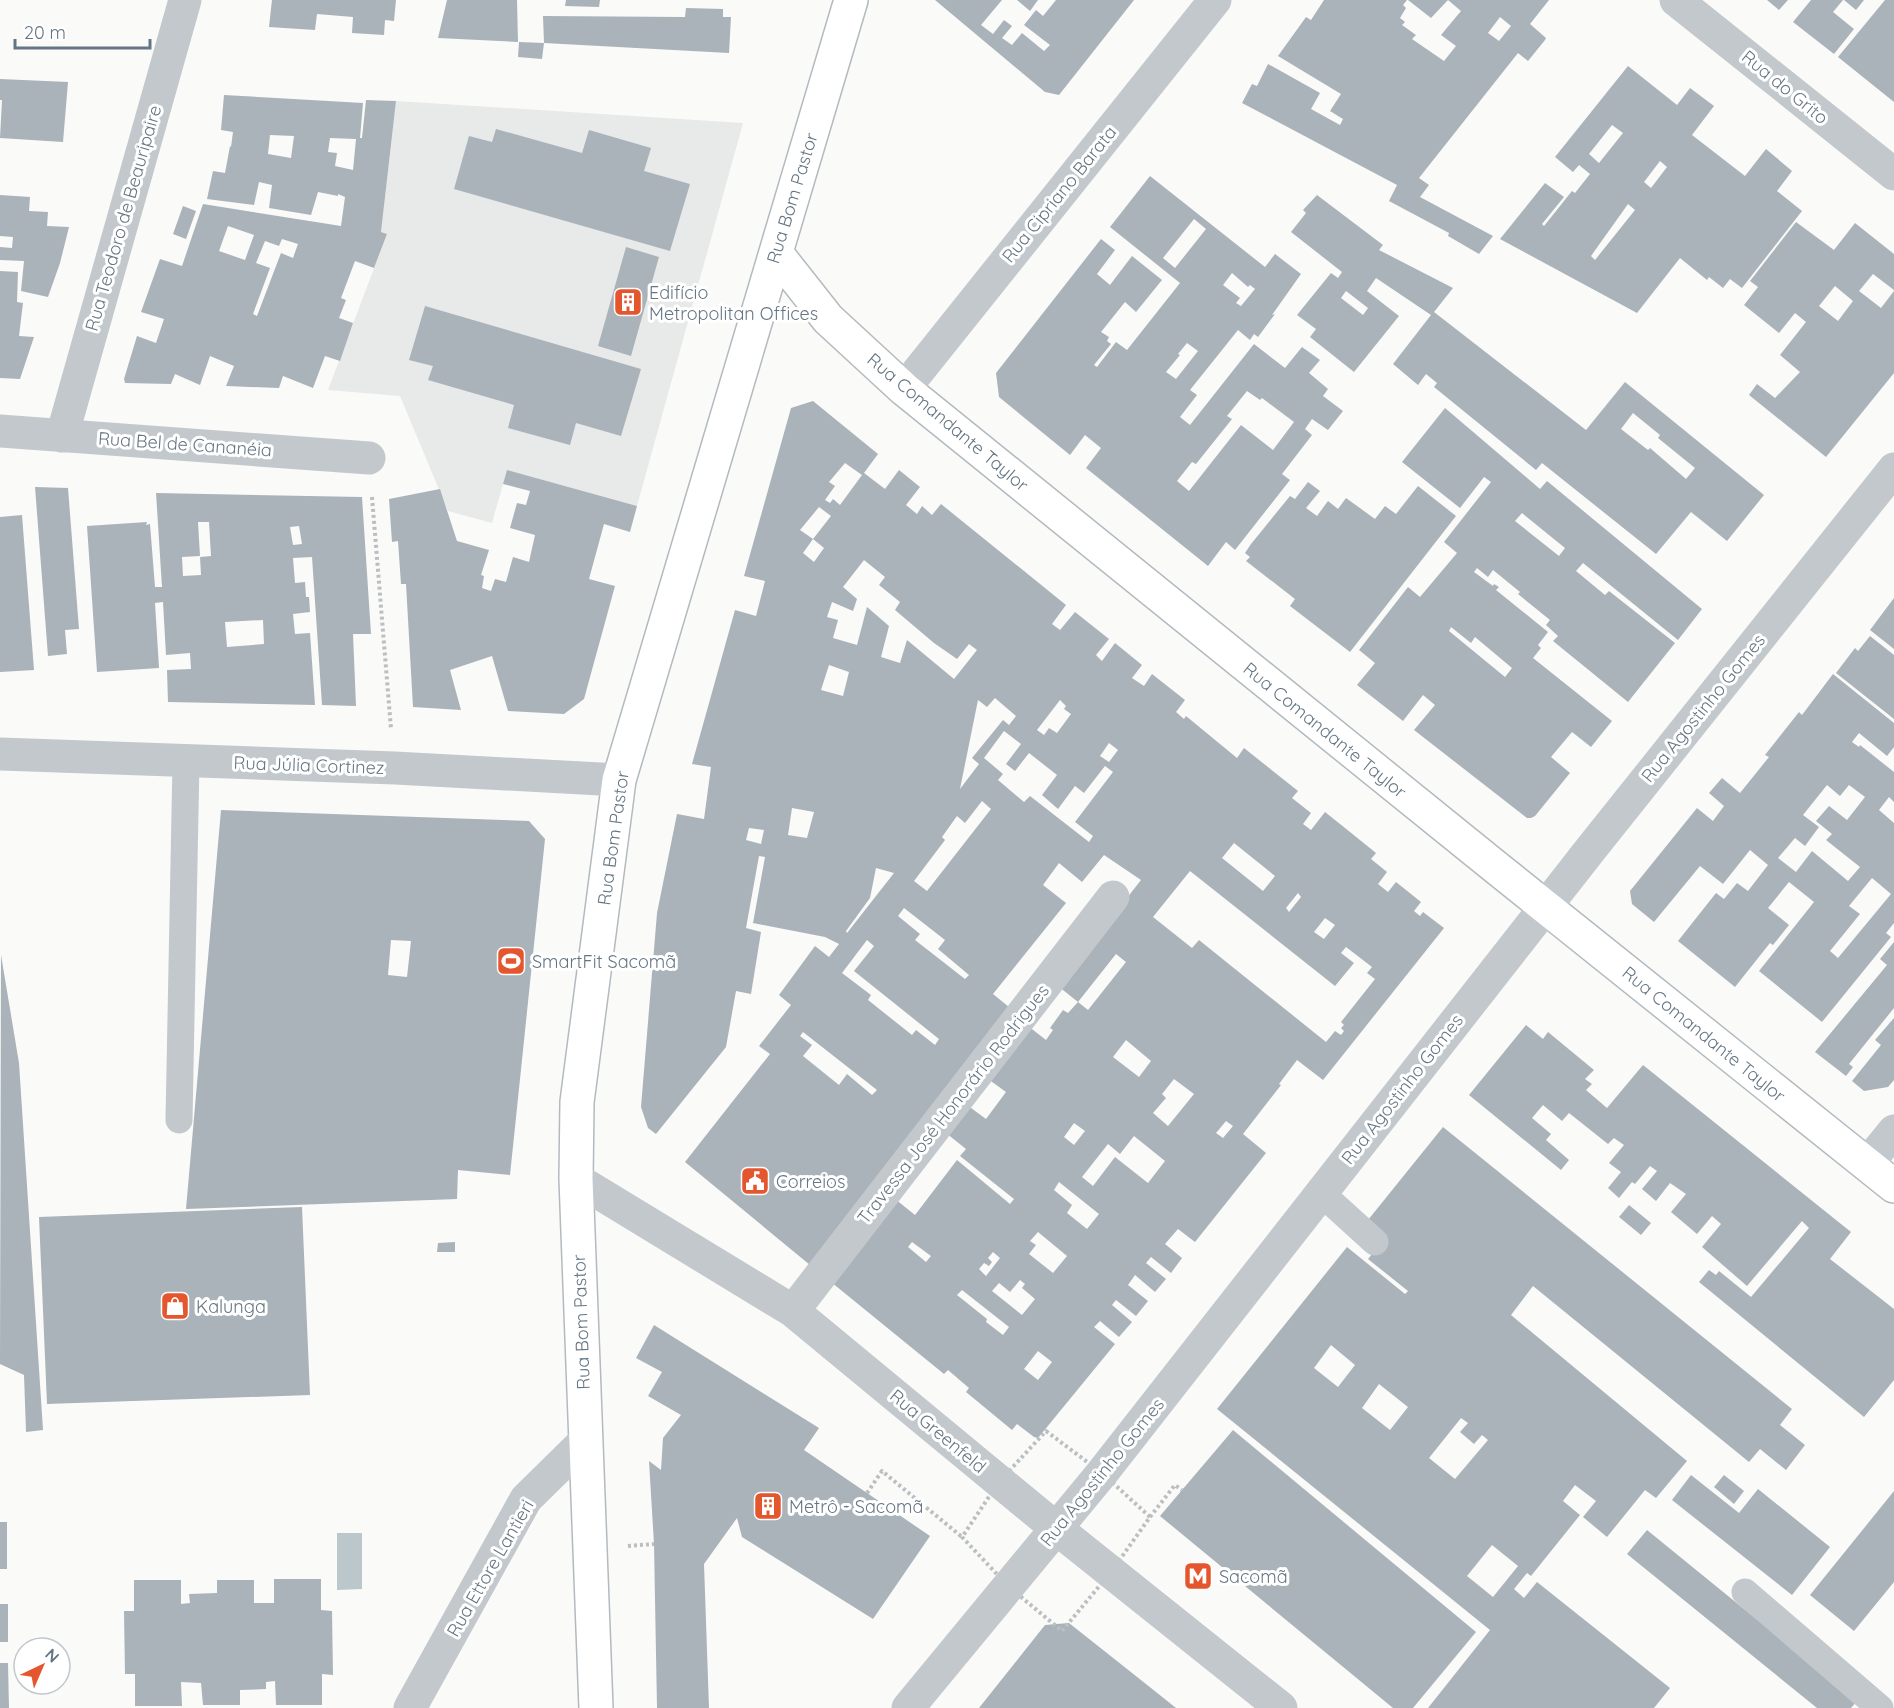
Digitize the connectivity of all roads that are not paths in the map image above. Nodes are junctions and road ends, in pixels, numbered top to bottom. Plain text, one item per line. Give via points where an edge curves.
1 (184, 0) edge
2 (851, 0) edge
3 (1215, 0) edge
4 (1676, 0) edge
5 (1894, 174) edge
6 (776, 253) junction
7 (904, 388) junction
8 (0, 431) edge
9 (62, 436) junction
10 (369, 458) road end
11 (1894, 470) edge
12 (0, 754) edge
13 (186, 761) junction
14 (619, 780) junction
15 (1113, 897) dead end
16 (1545, 907) junction
17 (179, 1120) dead end
18 (1894, 1131) edge
19 (1867, 1164) junction
20 (576, 1179) junction
21 (1894, 1186) edge
22 (1321, 1193) junction
23 (1374, 1242) dead end
24 (793, 1311) junction
25 (585, 1441) junction
26 (1057, 1529) junction
27 (1745, 1592) dead end
28 (410, 1708) edge
29 (596, 1708) edge
30 (908, 1708) edge
31 (1281, 1708) edge
32 (1880, 1708) edge

1 - 9 street, Rua Teodoro de Beauripaire
2 - 6 main road, Rua Bom Pastor
3 - 7 street, Rua Cipriano Barata
4 - 5 street, Rua do Grito
6 - 7 main road, Rua Comandante Taylor via 828,319
6 - 14 main road, Rua Bom Pastor
7 - 16 main road, Rua Comandante Taylor
8 - 9 street, Rua Bel de Cananéia
9 - 10 street, Rua Bel de Cananéia
11 - 16 street, Rua Agostinho Gomes
12 - 13 street, Rua Júlia Cortinez
13 - 14 street, Rua Júlia Cortinez
13 - 17 lane
14 - 20 main road, Rua Bom Pastor via 578,1102
15 - 24 street, Travessa José Honorário Rodrigues
16 - 19 main road, Rua Comandante Taylor
16 - 22 street, Rua Agostinho Gomes
18 - 19 street
19 - 21 main road, Rua Comandante Taylor
20 - 24 street, Rua Greenfeld
20 - 25 main road, Rua Bom Pastor
22 - 23 lane
22 - 26 street, Rua Agostinho Gomes
24 - 26 street, Rua Greenfeld
25 - 28 street, Rua Ettore Lantieri via 526,1499
25 - 29 main road, Rua Bom Pastor
26 - 30 street, Rua Agostinho Gomes
26 - 31 street, Rua Greenfeld
27 - 32 lane

